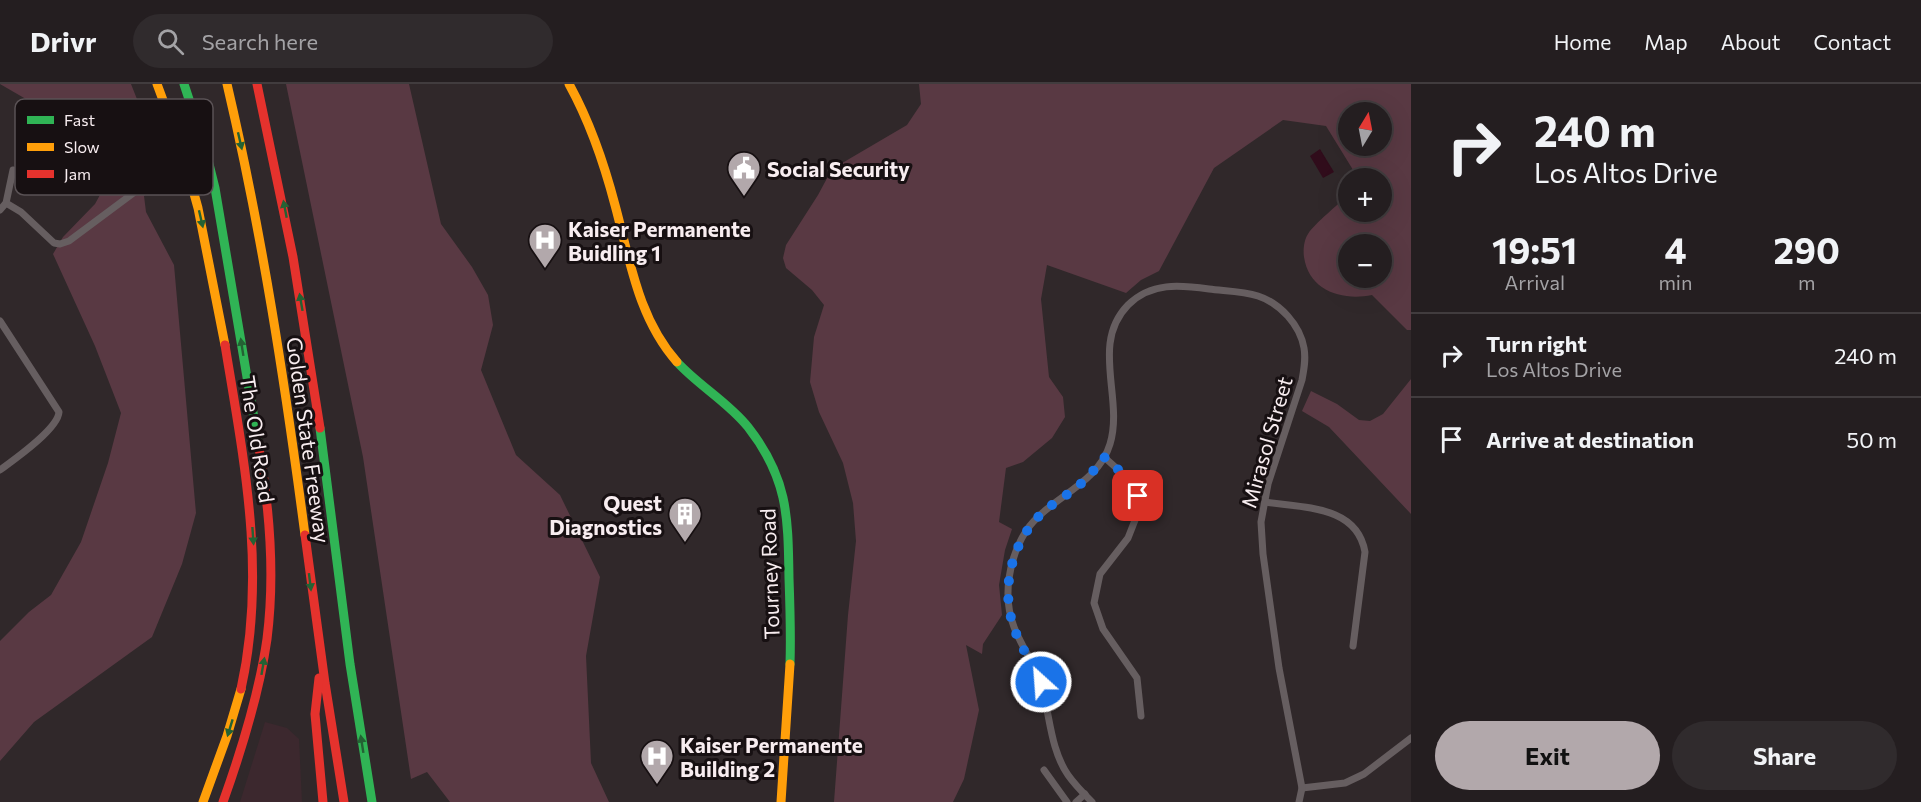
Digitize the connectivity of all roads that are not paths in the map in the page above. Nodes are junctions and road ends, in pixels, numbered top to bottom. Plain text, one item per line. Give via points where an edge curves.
1 (157, 84) edge
2 (184, 84) edge
3 (227, 84) edge
4 (257, 84) edge
5 (569, 84) edge
6 (162, 99) edge
7 (189, 99) edge
8 (13, 170) dead end
9 (213, 180) edge
10 (131, 195) edge
11 (195, 195) edge
12 (6, 203) junction
13 (0, 210) edge
14 (0, 321) edge
15 (1104, 457) junction
16 (0, 470) edge
17 (1264, 502) junction
18 (1353, 646) dead end
19 (320, 659) junction
20 (1141, 716) dead end
21 (1411, 738) edge
22 (1044, 770) dead end
23 (1302, 788) junction
24 (1085, 794) junction
25 (203, 802) edge
26 (223, 802) edge
27 (322, 802) edge
28 (344, 802) edge
29 (372, 802) edge
30 (781, 802) edge
31 (1067, 802) edge
32 (1076, 802) edge
33 (1092, 802) edge
34 (1299, 802) edge

1 - 6 main road, The Old Road
7 -> 2 main road, The Old Road
3 -> 19 main road, Golden State Freeway via 275,326
29 -> 4 main road, Golden State Freeway via 305,321
5 - 30 main road, Tourney Road via 601,155 644,310 657,335 684,369 740,417 761,446 785,502 790,688
8 - 12 street
26 -> 9 main road, The Old Road via 247,735 259,686 270,612 271,554 259,455
10 - 12 street via 60,244 47,238
11 -> 25 main road, The Old Road via 219,308 252,516 255,572 252,623 240,693
12 - 13 street
14 - 16 street via 59,412 40,439
15 - 17 street, Mirasol Street via 1115,416 1108,347 1119,317 1129,304 1145,292 1179,285 1259,296 1278,306 1291,320 1304,347 1302,380
15 - 20 street via 1132,482 1139,510 1128,538 1100,574 1094,603 1103,629 1137,678
15 - 24 street via 1077,487 1041,514 1026,531 1010,567 1008,586 1013,626 1041,682 1058,756
17 - 18 street via 1340,516 1363,539 1365,552
17 - 23 street, Mirasol Street via 1263,554
19 - 27 main road via 315,714
19 - 28 main road, Golden State Freeway
21 - 23 street via 1364,774 1345,783
22 - 31 street
23 - 34 street, Mirasol Street
24 - 32 street
24 - 33 street

